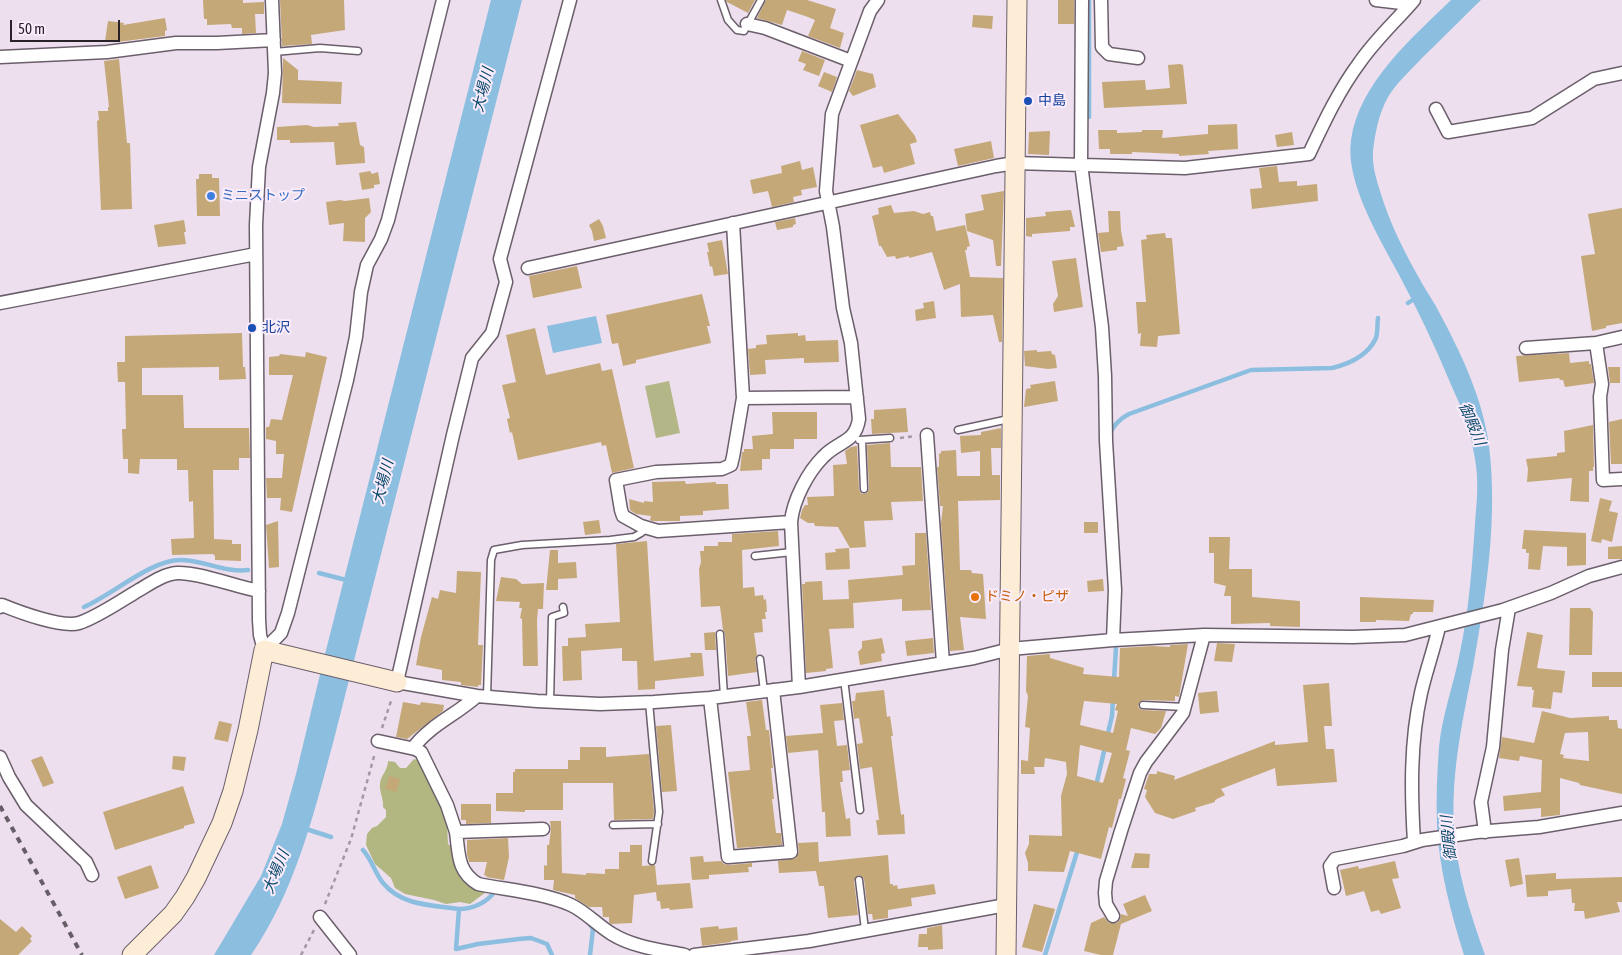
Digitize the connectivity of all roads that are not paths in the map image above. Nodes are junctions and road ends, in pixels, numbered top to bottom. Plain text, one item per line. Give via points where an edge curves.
1 (272, 0) edge
2 (443, 0) edge
3 (570, 0) edge
4 (721, 0) edge
5 (761, 0) edge
6 (878, 0) edge
7 (1018, 0) edge
8 (1082, 0) edge
9 (1101, 0) edge
10 (1376, 0) edge
11 (1412, 2) edge
12 (747, 24) junction
13 (274, 46) junction
14 (358, 52) dead end
15 (0, 57) edge
16 (1138, 58) dead end
17 (851, 61) junction
18 (1622, 73) edge
19 (1436, 109) dead end
20 (1015, 163) junction
21 (1081, 164) junction
22 (827, 203) junction
23 (733, 223) junction
24 (256, 254) junction
25 (528, 268) dead end
26 (0, 303) edge
27 (1622, 337) edge
28 (1596, 343) junction
29 (1526, 348) dead end
30 (857, 397) junction
31 (743, 398) junction
32 (1013, 419) junction
33 (958, 430) dead end
34 (927, 436) dead end
35 (857, 438) junction
36 (890, 438) dead end
37 (1622, 479) edge
38 (864, 489) dead end
39 (791, 522) junction
40 (646, 528) junction
41 (792, 552) junction
42 (755, 556) dead end
43 (1622, 567) edge
44 (259, 591) junction
45 (0, 607) edge
46 (564, 607) dead end
47 (1506, 609) junction
48 (1444, 625) junction
49 (720, 634) dead end
50 (1204, 635) junction
51 (1113, 640) junction
52 (1010, 650) junction
53 (273, 652) junction
54 (760, 659) dead end
55 (942, 663) junction
56 (844, 679) junction
57 (394, 681) junction
58 (799, 687) junction
59 (769, 691) junction
60 (724, 696) junction
61 (482, 697) junction
62 (710, 698) junction
63 (550, 702) junction
64 (649, 702) junction
65 (1143, 705) dead end
66 (1185, 707) junction
67 (378, 741) road end
68 (413, 748) junction
69 (0, 757) edge
70 (860, 810) dead end
71 (1622, 813) edge
72 (658, 824) junction
73 (613, 825) dead end
74 (543, 829) dead end
75 (456, 832) junction
76 (1481, 832) junction
77 (1418, 841) junction
78 (652, 861) dead end
79 (92, 875) dead end
80 (859, 880) dead end
81 (1334, 888) dead end
82 (1006, 905) junction
83 (1113, 916) dead end
84 (320, 917) road end
85 (865, 930) junction
86 (132, 955) edge
87 (350, 955) edge
88 (685, 955) edge
89 (694, 955) edge
90 (1006, 955) edge

1 - 13 street
2 - 53 street via 388,220 367,265 347,380 288,613
3 - 57 street via 500,259 506,282 492,333 472,358
4 - 12 lane via 728,20 737,30 744,31
5 - 12 lane
6 - 17 street
7 - 20 street
8 - 21 street
9 - 16 street via 1102,47 1109,54
10 - 11 street
11 - 21 street via 1360,62 1335,100 1308,154 1186,168
12 - 17 street
13 - 14 lane
13 - 15 street via 176,43 107,52
13 - 24 street via 274,93 259,167
17 - 22 street via 832,114
18 - 19 street via 1594,79 1532,118 1448,132
20 - 21 street
20 - 22 street
20 - 32 street
21 - 51 street via 1102,327 1115,590
22 - 23 street
22 - 30 street
23 - 25 street
23 - 31 street
24 - 26 street
24 - 44 street
27 - 28 street
28 - 29 street
28 - 37 street via 1602,384 1603,480
30 - 31 street
30 - 35 street
31 - 40 street via 730,465 722,469 656,472 616,480 623,516
32 - 33 lane
32 - 52 street
34 - 55 street
35 - 36 lane
35 - 38 lane
35 - 39 street via 836,446 813,468
39 - 40 street via 658,531
39 - 41 street
40 - 61 lane via 626,538 494,550
41 - 42 lane
41 - 58 street
43 - 47 street via 1589,576
44 - 45 street via 178,573 154,582 80,623 62,622
44 - 53 street via 260,635
46 - 63 lane via 564,612 552,617
47 - 48 street
47 - 76 street via 1493,747 1481,802
48 - 50 street via 1405,635
48 - 77 street via 1421,693 1415,730 1412,799
49 - 60 lane
50 - 51 street
50 - 66 street
51 - 52 street
52 - 55 street
52 - 82 street
53 - 57 street
53 - 86 street via 222,823 185,897
54 - 59 lane
55 - 56 street
56 - 58 street
56 - 70 lane
57 - 61 street
58 - 59 street
59 - 60 street
59 - 62 street via 791,852 728,857
60 - 62 street
61 - 63 street
61 - 68 street via 426,733
62 - 64 street
63 - 64 street
64 - 72 lane via 660,812
65 - 66 lane
66 - 83 street via 1140,773 1106,881 1106,904
67 - 68 street
68 - 75 street via 425,758
69 - 79 street via 26,805 86,862
71 - 76 street via 1539,827
72 - 73 lane
72 - 78 lane
74 - 75 street
75 - 88 street via 463,871 478,884 557,899 627,941
76 - 77 street
77 - 81 street via 1335,859 1330,866
80 - 85 lane
82 - 85 street
82 - 90 street
84 - 87 street
85 - 89 street via 775,946

